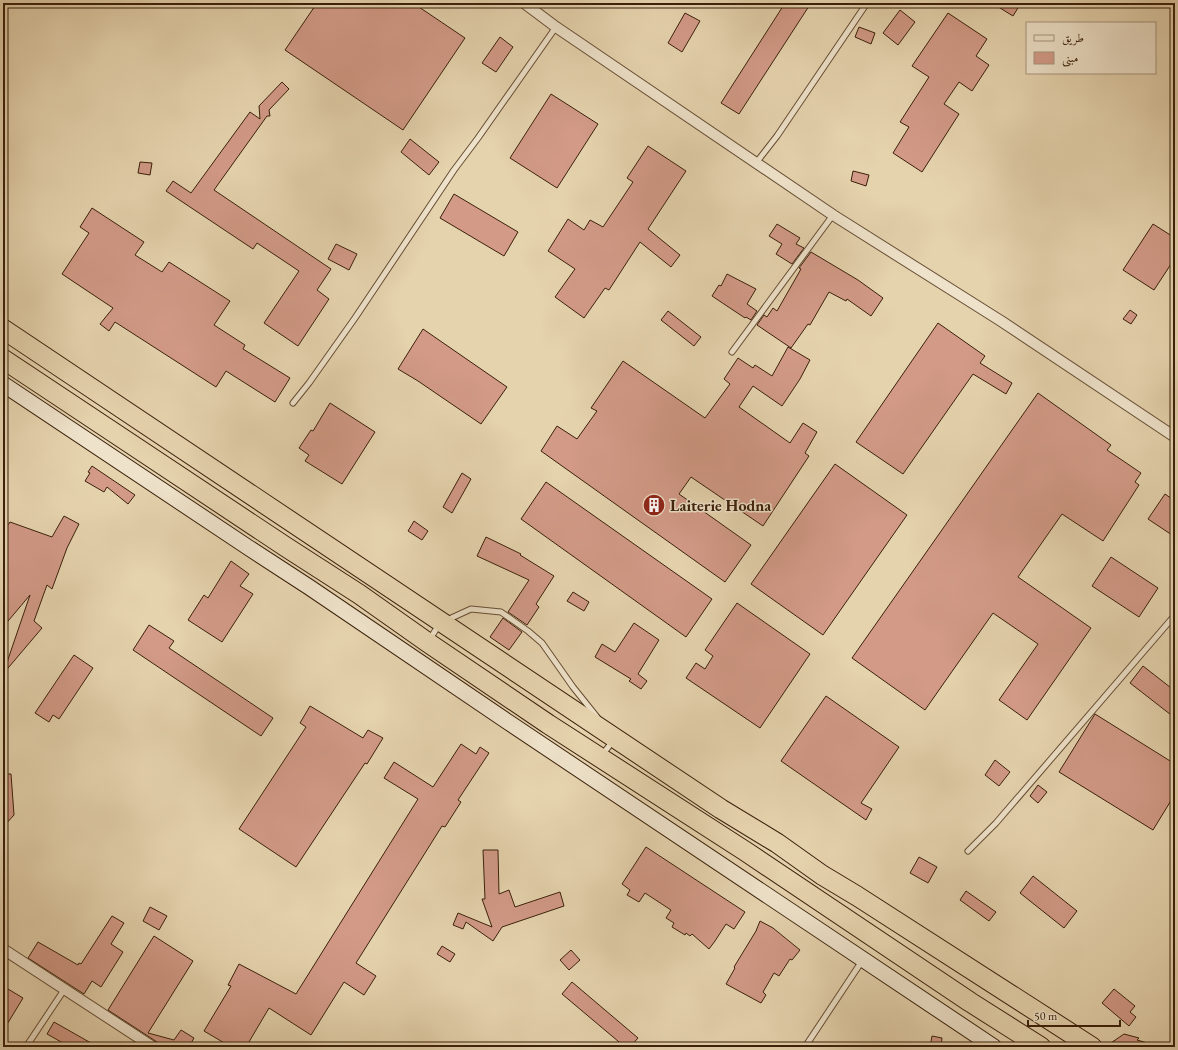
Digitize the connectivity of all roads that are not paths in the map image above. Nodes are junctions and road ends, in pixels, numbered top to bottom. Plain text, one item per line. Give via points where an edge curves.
1 (524, 3) edge
2 (867, 3) edge
3 (556, 27) junction
4 (756, 162) junction
5 (833, 215) junction
6 (3, 329) edge
7 (22, 342) junction
8 (732, 352) dead end
9 (6, 361) edge
10 (3, 384) edge
11 (293, 403) dead end
12 (1175, 437) edge
13 (1175, 615) edge
14 (441, 622) junction
15 (427, 642) junction
16 (614, 739) junction
17 (601, 757) junction
18 (968, 852) dead end
19 (3, 949) edge
20 (864, 959) junction
21 (64, 990) junction
22 (26, 1047) edge
23 (153, 1047) edge
24 (805, 1047) edge
25 (994, 1047) edge
26 (1041, 1047) edge
27 (1092, 1047) edge

1 - 3 street
2 - 4 lane via 777,136
3 - 4 street
3 - 11 lane via 454,170 346,332
4 - 5 street
5 - 8 lane
5 - 12 street via 1001,320
6 - 7 highway
7 - 9 highway
7 - 14 highway
9 - 15 highway via 359,594
10 - 20 main road
13 - 18 lane
14 - 15 lane
14 - 16 highway
14 - 16 lane via 470,609 501,612 542,643
15 - 17 highway
16 - 17 lane
16 - 27 highway
17 - 26 highway
19 - 21 street
20 - 24 lane
20 - 25 main road
21 - 22 lane
21 - 23 street

